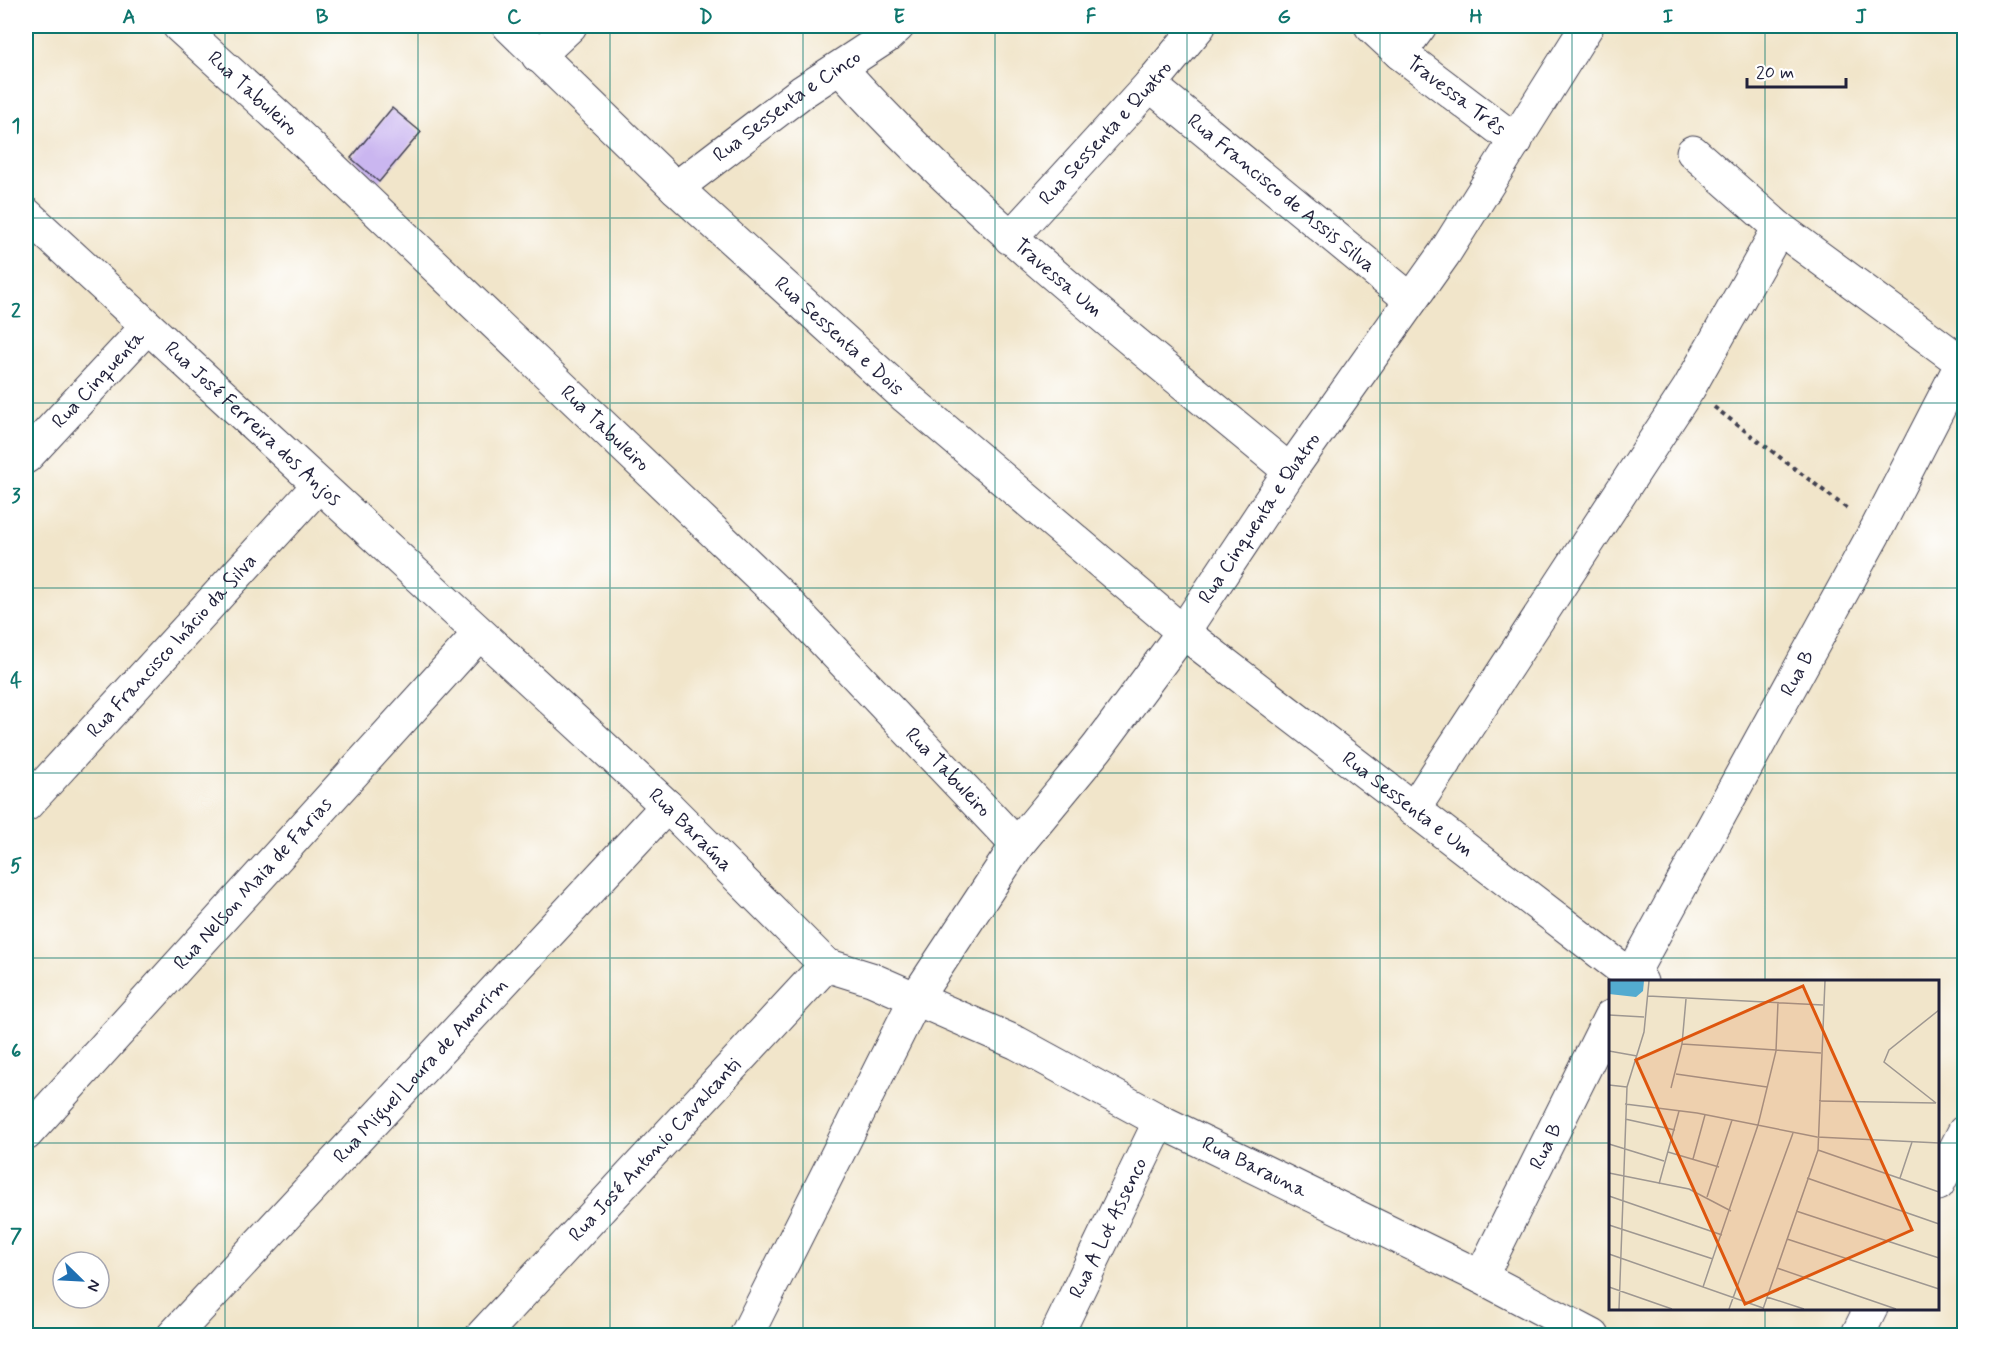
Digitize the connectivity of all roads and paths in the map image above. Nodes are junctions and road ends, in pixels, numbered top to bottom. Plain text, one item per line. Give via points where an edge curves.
1 (178, 26) edge
2 (509, 26) edge
3 (570, 26) edge
4 (898, 26) edge
5 (1199, 26) edge
6 (1371, 26) edge
7 (1420, 26) edge
8 (1587, 26) edge
9 (1401, 53) junction
10 (538, 56) junction
11 (840, 68) junction
12 (1150, 85) junction
13 (1516, 141) junction
14 (1693, 152) dead end
15 (676, 188) junction
16 (26, 214) edge
17 (1779, 228) junction
18 (1010, 238) junction
19 (1411, 300) junction
20 (147, 327) junction
21 (1964, 363) edge
22 (1689, 388) junction
23 (26, 457) edge
24 (1290, 471) junction
25 (318, 486) junction
26 (1876, 530) junction
27 (1183, 632) junction
28 (479, 634) junction
29 (26, 805) edge
30 (667, 806) junction
31 (1413, 810) junction
32 (1017, 845) junction
33 (826, 965) junction
34 (1633, 980) edge
35 (916, 998) junction
36 (1609, 1021) edge
37 (1160, 1121) junction
38 (26, 1134) edge
39 (1954, 1135) edge
40 (1939, 1181) edge
41 (1481, 1277) junction
42 (1870, 1310) edge
43 (174, 1335) edge
44 (482, 1335) edge
45 (746, 1335) edge
46 (1056, 1335) edge
47 (1593, 1335) edge
48 (1857, 1335) edge

1 - 32 street, Rua Tabuleiro via 291,128 782,597
2 - 10 street, Rua Sessenta e Dois
3 - 10 street
4 - 11 street, Rua Sessenta e Cinco
5 - 12 street, Rua Sessenta e Quatro
6 - 9 street, Travessa Três
7 - 9 street
8 - 13 street, Rua Cinquenta e Quatro
9 - 13 street, Travessa Três
10 - 15 street, Rua Sessenta e Dois
11 - 15 street, Rua Sessenta e Cinco via 802,92
11 - 18 street, Travessa Um via 892,126
12 - 18 street, Rua Sessenta e Quatro
12 - 19 street, Rua Francisco de Assis Silva
13 - 19 street, Rua Cinquenta e Quatro
14 - 17 street
15 - 27 street, Rua Sessenta e Dois via 906,397
16 - 20 street, Rua José Ferreira dos Anjos
17 - 21 street
17 - 22 street
18 - 24 street, Travessa Um
19 - 24 street, Rua Cinquenta e Quatro
20 - 23 street, Rua Cinquenta
20 - 25 street, Rua José Ferreira dos Anjos
21 - 26 street, Rua B
22 - 26 path
22 - 31 street
24 - 27 street, Rua Cinquenta e Quatro
25 - 28 street, Rua José Ferreira dos Anjos
25 - 29 street, Rua Francisco Inácio da Silva
26 - 34 street, Rua B
27 - 31 street, Rua Sessenta e Um
27 - 32 street, Rua Cinquenta e Quatro via 1097,748
28 - 30 street, Rua Baraúna
28 - 38 street, Rua Nelson Maia de Farias
30 - 33 street, Rua Baraúna
30 - 43 street, Rua Miguel Loura de Amorim
31 - 34 street, Rua Sessenta e Um
32 - 35 street, Rua Cinquenta e Quatro
33 - 35 street, Rua Baraúna
33 - 44 street, Rua José Antonio Cavalcanti
35 - 37 street, Rua Barauna via 1017,1043
35 - 45 street, Rua Cinquenta e Quatro
36 - 41 street, Rua B
37 - 41 street, Rua Barauna
37 - 46 street, Rua A Lot Assenco
39 - 40 street
41 - 47 street, Rua Barauna
42 - 48 street

